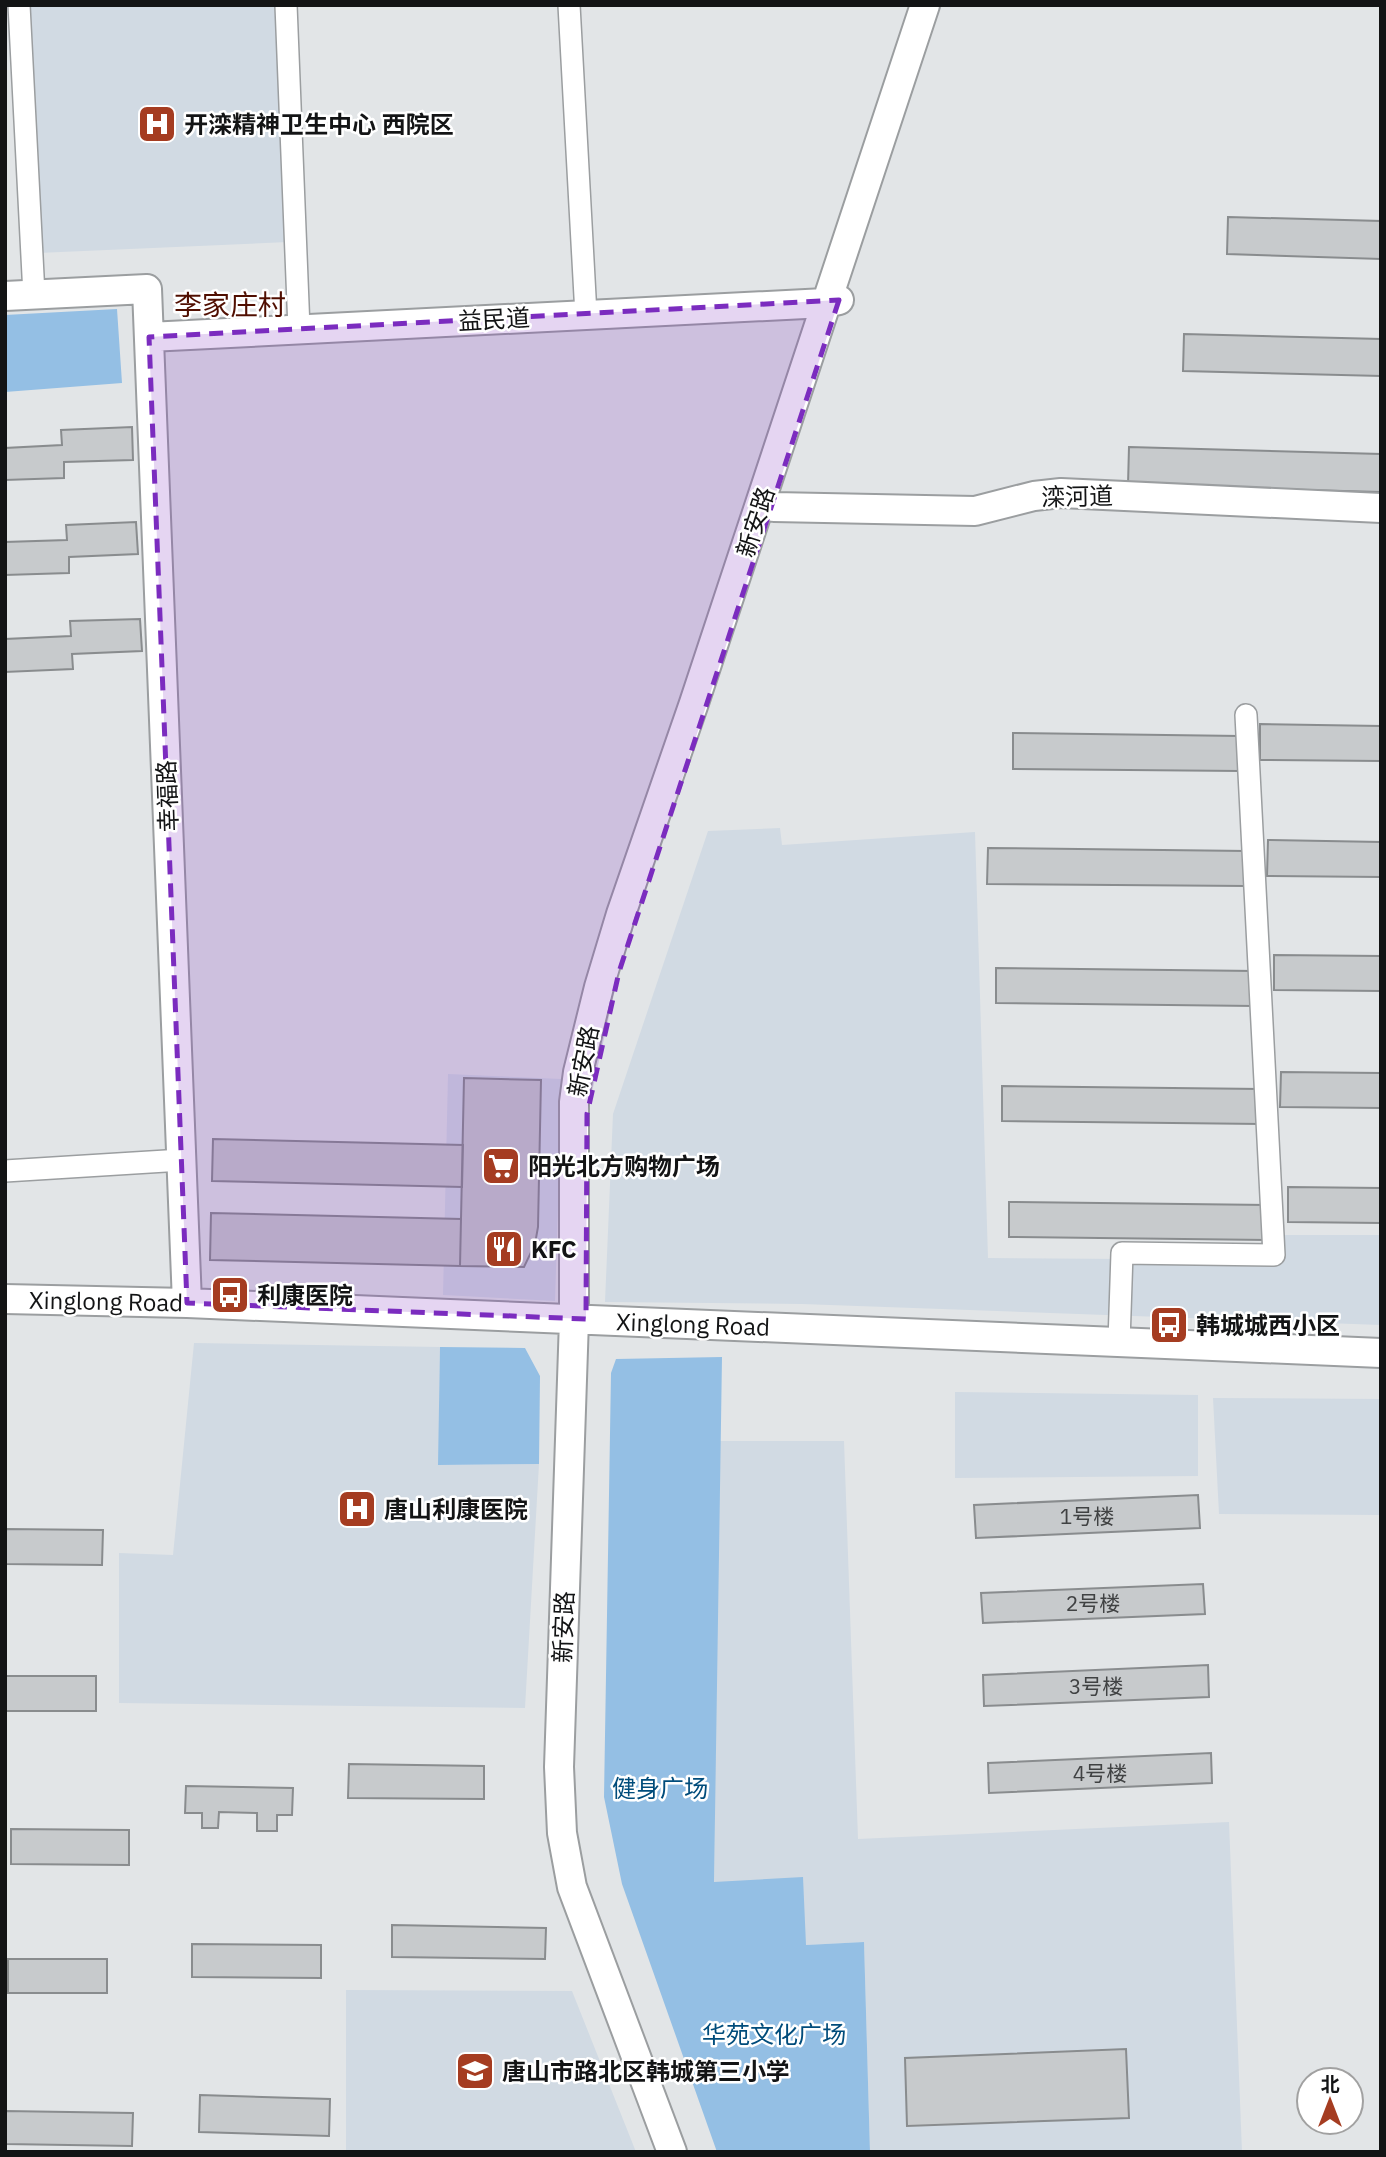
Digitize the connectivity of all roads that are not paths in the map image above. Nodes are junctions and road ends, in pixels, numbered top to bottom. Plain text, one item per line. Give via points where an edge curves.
1 (19, 5) edge
2 (286, 5) edge
3 (569, 5) edge
4 (925, 5) edge
5 (937, 5) edge
6 (34, 295) junction
7 (5, 296) edge
8 (832, 301) junction
9 (586, 315) junction
10 (299, 329) junction
11 (149, 337) junction
12 (774, 507) junction
13 (1381, 508) edge
14 (1246, 715) dead end
15 (182, 1160) junction
16 (5, 1171) edge
17 (5, 1299) edge
18 (187, 1303) junction
19 (580, 1320) junction
20 (1119, 1342) junction
21 (1381, 1353) edge
22 (672, 2152) edge
23 (685, 2152) edge

1 - 6 street
2 - 10 street
3 - 9 street
4 - 8 main road, 新安路
5 - 8 main road, 新安路 via 916,75
6 - 7 main road
6 - 11 main road, 幸福路 via 147,289
8 - 9 main road, 益民道
8 - 12 main road, 新安路
8 - 19 main road, 新安路 via 599,987 574,1102
9 - 10 main road, 益民道
10 - 11 main road, 益民道
11 - 15 main road, 幸福路
12 - 13 main road, 滦河道 via 975,511 1061,493
12 - 19 main road, 新安路 via 619,972 593,1072 587,1114
14 - 20 street via 1273,1255 1122,1253
15 - 16 street
15 - 18 main road, 幸福路
17 - 18 main road, Xinglong Road
18 - 19 main road, Xinglong Road
19 - 20 main road, Xinglong Road
19 - 22 main road, 新安路 via 559,1767 562,1833 572,1887
19 - 23 main road, 新安路 via 572,1772 576,1825 584,1882
20 - 21 main road, Xinglong Road

